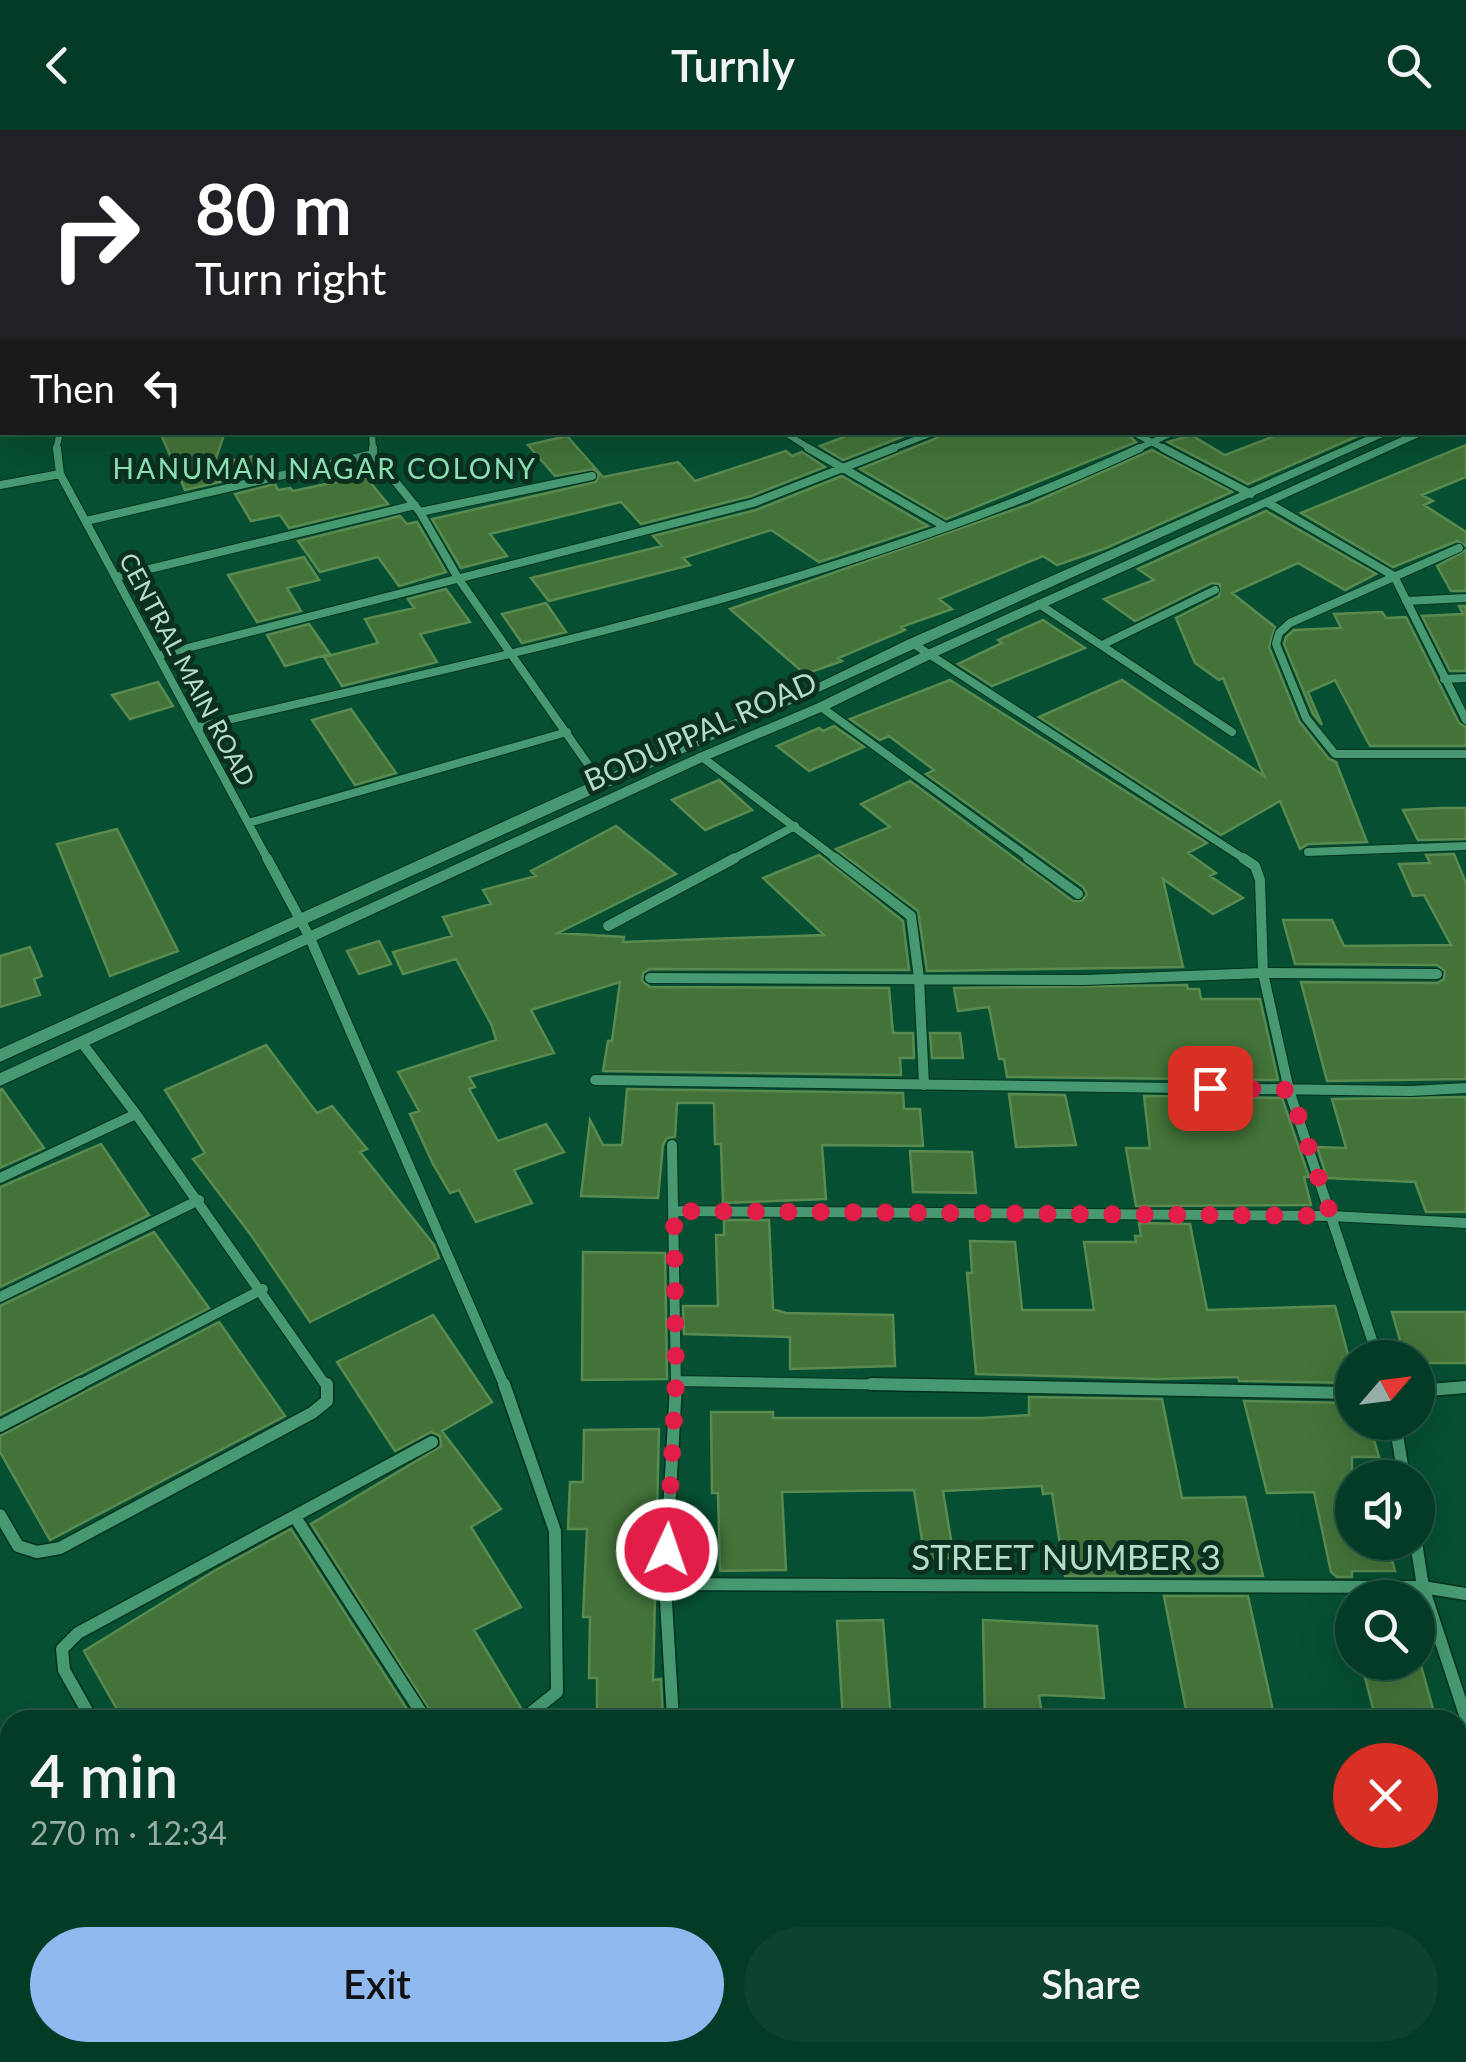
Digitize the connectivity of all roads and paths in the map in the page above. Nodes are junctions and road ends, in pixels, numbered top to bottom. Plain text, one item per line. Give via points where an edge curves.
1 (59, 435) edge
2 (372, 435) edge
3 (789, 435) edge
4 (928, 435) edge
5 (1137, 435) edge
6 (1168, 435) edge
7 (1381, 435) edge
8 (1417, 435) edge
9 (1152, 443) junction
10 (373, 454) junction
11 (839, 468) junction
12 (60, 474) junction
13 (592, 476) dead end
14 (0, 484) edge
15 (1250, 494) junction
16 (1268, 503) junction
17 (417, 508) junction
18 (86, 522) junction
19 (944, 526) junction
20 (1460, 548) dead end
21 (116, 576) junction
22 (1394, 576) junction
23 (458, 578) junction
24 (1214, 590) dead end
25 (1466, 598) edge
26 (1406, 600) junction
27 (1039, 604) junction
28 (912, 643) junction
29 (1102, 645) junction
30 (514, 653) junction
31 (930, 654) junction
32 (160, 655) junction
33 (1466, 678) edge
34 (1444, 679) junction
35 (821, 707) junction
36 (1466, 720) edge
37 (198, 727) junction
38 (567, 732) junction
39 (1232, 732) dead end
40 (1466, 754) edge
41 (702, 757) junction
42 (601, 783) junction
43 (248, 823) junction
44 (795, 826) junction
45 (1466, 846) edge
46 (1308, 852) dead end
47 (1078, 894) dead end
48 (299, 922) junction
49 (608, 926) dead end
50 (310, 938) junction
51 (1264, 973) junction
52 (1437, 974) dead end
53 (650, 978) dead end
54 (919, 978) junction
55 (82, 1043) junction
56 (0, 1056) edge
57 (0, 1080) edge
58 (595, 1080) dead end
59 (924, 1084) junction
60 (1466, 1088) edge
61 (1290, 1090) junction
62 (136, 1114) junction
63 (672, 1145) dead end
64 (0, 1178) edge
65 (199, 1200) junction
66 (674, 1211) junction
67 (1331, 1216) junction
68 (1466, 1223) edge
69 (263, 1290) junction
70 (0, 1297) edge
71 (1372, 1340) edge
72 (676, 1381) junction
73 (1466, 1388) edge
74 (1435, 1390) edge
75 (1335, 1393) edge
76 (0, 1426) edge
77 (432, 1442) dead end
78 (0, 1515) edge
79 (295, 1517) junction
80 (666, 1584) junction
81 (1335, 1587) edge
82 (1435, 1589) edge
83 (1466, 1594) edge
84 (1435, 1624) edge
85 (86, 1710) edge
86 (420, 1710) edge
87 (534, 1710) edge
88 (673, 1710) edge
89 (1463, 1710) edge

1 - 12 street, CENTRAL MAIN ROAD
2 - 10 street
3 - 11 street
4 - 11 street
5 - 9 street
6 - 9 street
7 - 15 street, BODUPPAL ROAD
8 - 16 street, BODUPPAL ROAD
9 - 15 street
9 - 19 street
10 - 17 street
10 - 18 street
11 - 19 street
11 - 23 street via 753,503
12 - 14 street
12 - 18 street, CENTRAL MAIN ROAD
13 - 17 street
15 - 28 street, BODUPPAL ROAD
16 - 22 street
16 - 27 street, BODUPPAL ROAD
17 - 21 street
17 - 23 street
18 - 21 street, CENTRAL MAIN ROAD
19 - 30 street
20 - 22 street
21 - 32 street, CENTRAL MAIN ROAD
22 - 26 street
22 - 40 street via 1317,609 1279,634 1276,644 1301,706 1335,754
23 - 30 street
23 - 32 street
24 - 29 street
25 - 26 street
26 - 34 street
27 - 29 street
27 - 31 street, BODUPPAL ROAD
28 - 31 street
28 - 42 street, BODUPPAL ROAD
29 - 39 street
30 - 37 street
30 - 38 street
31 - 35 street, BODUPPAL ROAD
31 - 51 street via 1254,866
32 - 37 street, CENTRAL MAIN ROAD
33 - 34 street
34 - 36 street
35 - 41 street, BODUPPAL ROAD
35 - 47 street
37 - 43 street, CENTRAL MAIN ROAD
38 - 42 street
38 - 43 street
41 - 44 street
41 - 50 street, BODUPPAL ROAD
42 - 48 street, BODUPPAL ROAD
43 - 48 street, CENTRAL MAIN ROAD
44 - 49 street
44 - 54 street via 911,916
45 - 46 street
48 - 50 street, CENTRAL MAIN ROAD
48 - 56 street, BODUPPAL ROAD
50 - 55 street, BODUPPAL ROAD
50 - 87 street, CENTRAL MAIN ROAD via 504,1384 554,1532 557,1692
51 - 52 street
51 - 54 street
51 - 61 street
53 - 54 street
54 - 59 street
55 - 57 street, BODUPPAL ROAD
55 - 62 street
58 - 59 street
59 - 61 street
60 - 61 street
61 - 67 street
62 - 64 street
62 - 65 street
63 - 66 street
65 - 69 street
65 - 70 street
66 - 67 street
66 - 72 street
67 - 68 street
67 - 71 street
69 - 76 street
69 - 78 street via 326,1385 328,1400 60,1548 37,1552 18,1546
72 - 75 street
72 - 80 street
73 - 74 street
77 - 79 street
79 - 85 street via 78,1634 62,1650 64,1670
79 - 86 street
80 - 81 street, STREET NUMBER 3
80 - 88 street
82 - 83 street, STREET NUMBER 3
84 - 89 street

